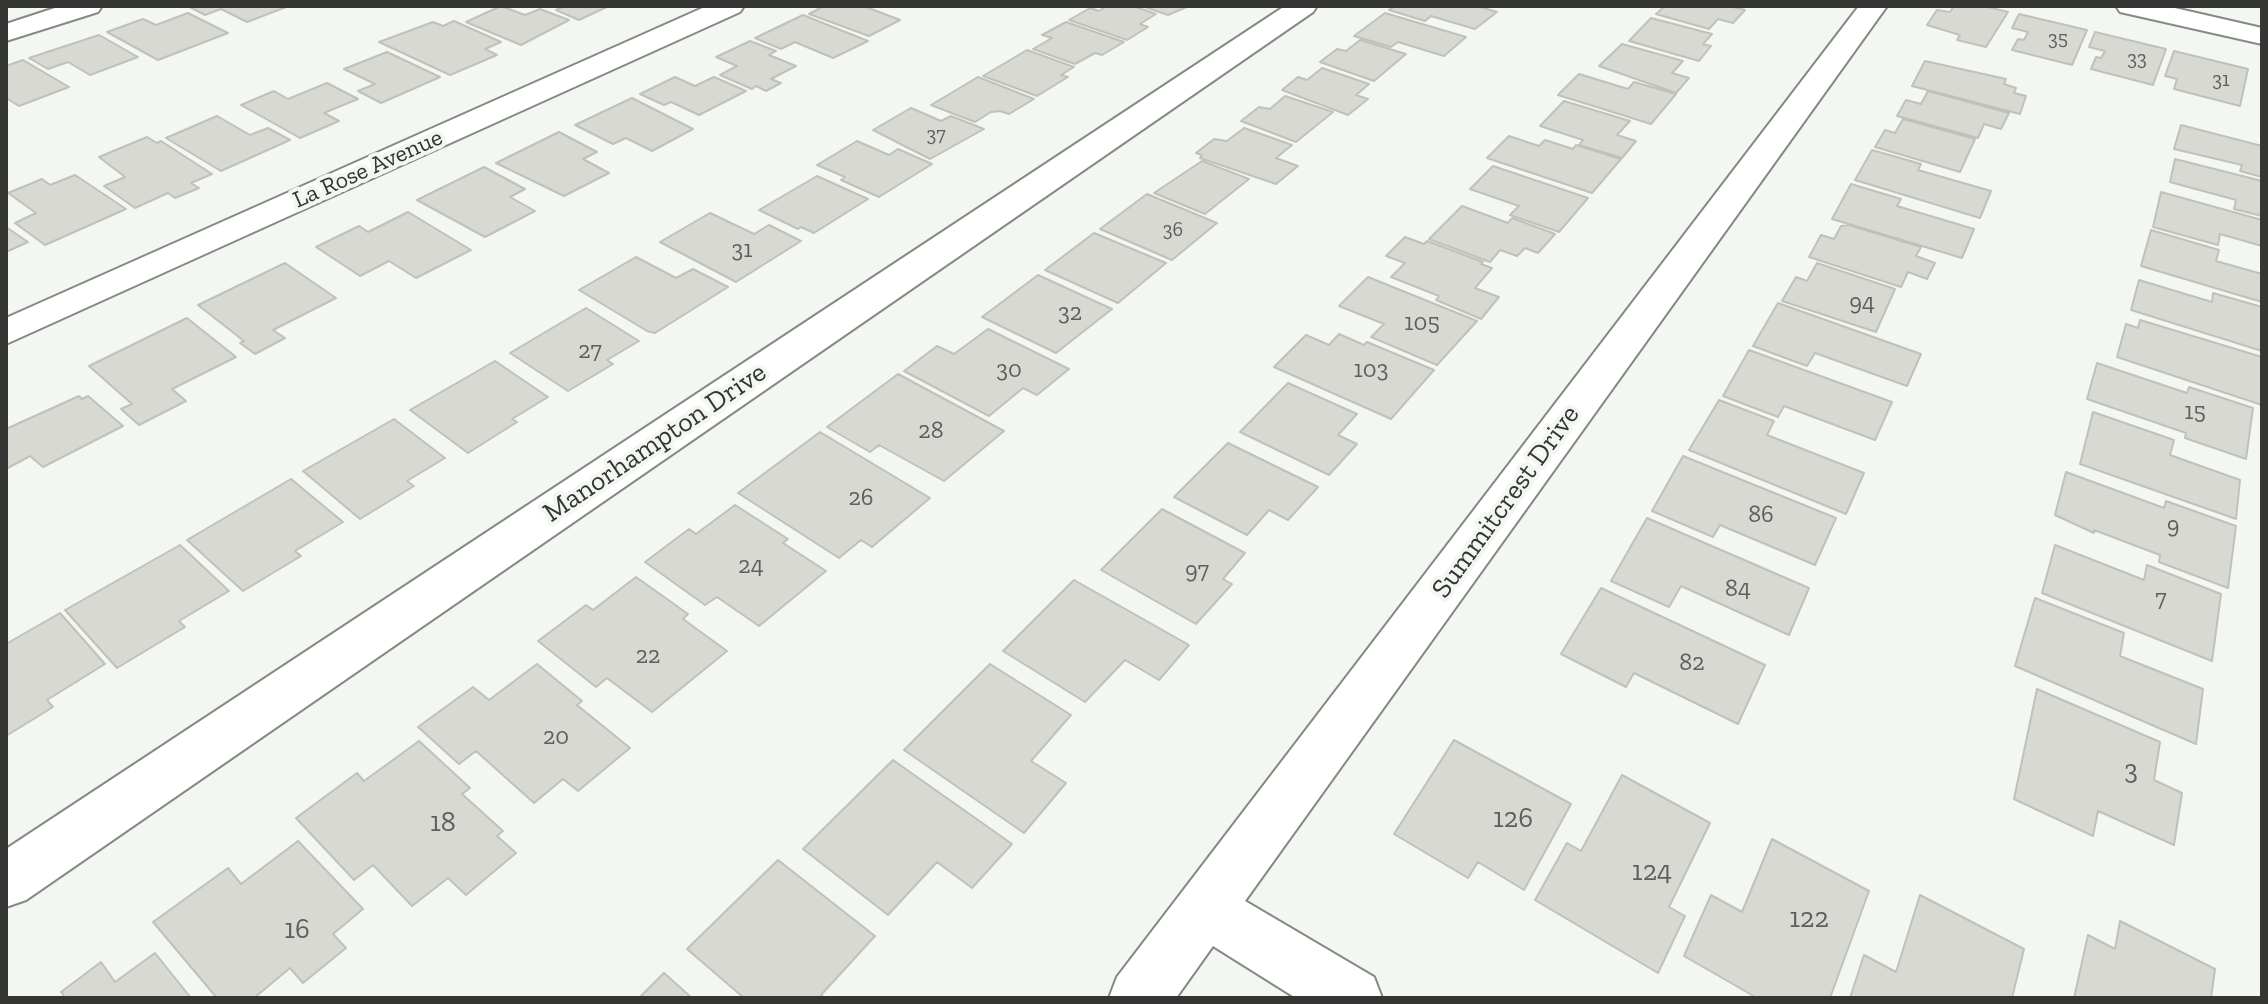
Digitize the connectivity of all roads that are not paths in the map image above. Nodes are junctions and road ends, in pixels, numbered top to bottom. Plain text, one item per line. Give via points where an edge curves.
1 (88, 6) edge
2 (730, 6) edge
3 (1303, 6) edge
4 (1873, 6) edge
5 (2130, 6) edge
6 (6, 33) edge
7 (2262, 36) edge
8 (6, 332) edge
9 (6, 881) edge
10 (1205, 909) junction
11 (1139, 998) edge
12 (1352, 998) edge

1 - 6 street
2 - 8 street, La Rose Avenue
3 - 9 street, Manorhampton Drive
4 - 10 street, Summitcrest Drive
5 - 7 street
10 - 11 street, Summitcrest Drive
10 - 12 street

